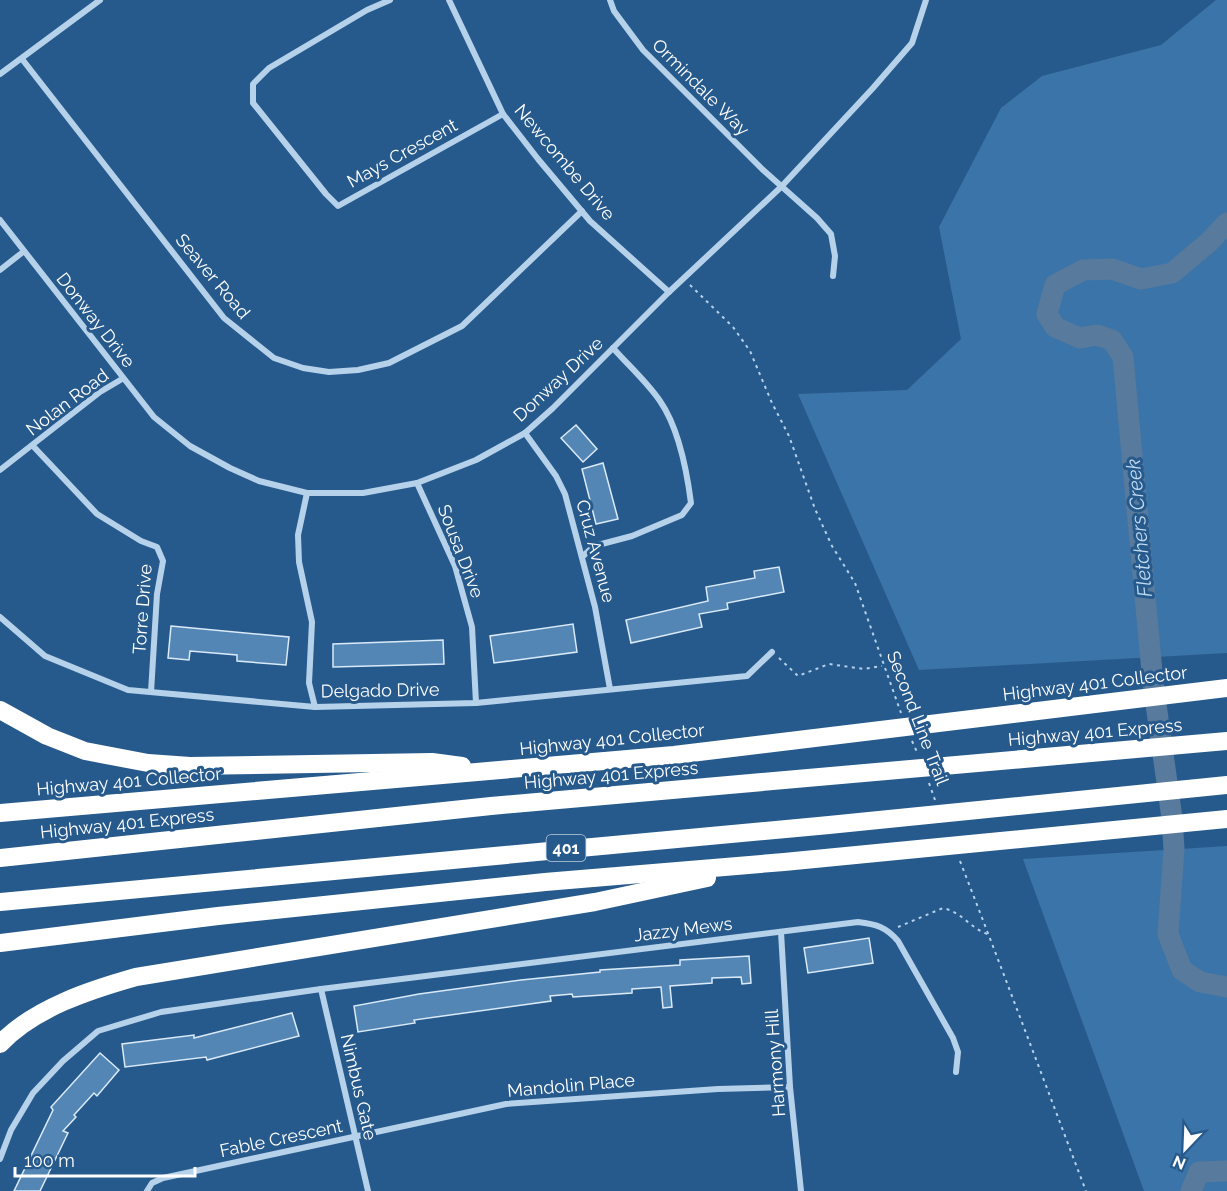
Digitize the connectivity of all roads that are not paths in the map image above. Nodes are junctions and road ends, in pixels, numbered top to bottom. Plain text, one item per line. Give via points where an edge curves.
1 (99, 0) edge
2 (390, 0) edge
3 (449, 0) edge
4 (610, 0) edge
5 (926, 0) edge
6 (22, 59) junction
7 (0, 74) edge
8 (503, 114) junction
9 (781, 187) junction
10 (582, 211) junction
11 (0, 220) edge
12 (23, 252) junction
13 (0, 270) edge
14 (833, 276) dead end
15 (669, 292) junction
16 (613, 348) junction
17 (123, 379) junction
18 (525, 433) junction
19 (33, 446) junction
20 (0, 470) edge
21 (417, 483) junction
22 (307, 493) junction
23 (582, 556) junction
24 (0, 617) edge
25 (772, 652) road end
26 (1227, 688) edge
27 (610, 689) junction
28 (152, 692) junction
29 (476, 703) junction
30 (315, 707) junction
31 (0, 710) edge
32 (1227, 741) edge
33 (496, 771) junction
34 (1227, 785) edge
35 (0, 813) edge
36 (1227, 819) edge
37 (0, 858) edge
38 (784, 862) junction
39 (0, 902) edge
40 (781, 932) junction
41 (0, 943) edge
42 (321, 989) junction
43 (0, 1044) edge
44 (956, 1072) dead end
45 (790, 1087) junction
46 (356, 1137) junction
47 (0, 1159) edge
48 (147, 1191) edge
49 (368, 1191) edge
50 (801, 1191) edge

1 - 6 street
2 - 8 street, Mays Crescent via 268,68 253,84 254,103 338,207
3 - 8 street, Newcombe Drive
4 - 9 street, Ormindale Way via 643,50
5 - 9 street, Donway Drive via 912,43
6 - 7 street
6 - 10 street, Seaver Road via 224,318 274,358 303,368 328,372 389,363 462,326
8 - 10 street, Newcombe Drive
9 - 14 street, Ormindale Way via 831,234
9 - 15 street, Donway Drive
10 - 15 street, Newcombe Drive
11 - 12 street, Donway Drive
12 - 13 street
12 - 17 street, Donway Drive
15 - 16 street, Donway Drive
16 - 18 street, Donway Drive
16 - 23 street via 660,401 688,479 691,503 682,515 632,536 594,546
17 - 19 street, Nolan Road via 100,392
17 - 22 street, Donway Drive via 154,417 190,446 259,481
18 - 21 street, Donway Drive via 476,460
18 - 23 street, Cruz Avenue via 565,494
19 - 20 street, Nolan Road
19 - 28 street, Torre Drive via 97,514 157,547 163,561 157,594
21 - 22 street, Donway Drive via 363,493
21 - 29 street, Sousa Drive via 455,566 472,627
22 - 30 street via 298,535 299,562 312,622 309,683
23 - 27 street, Cruz Avenue via 596,607
24 - 28 street, Delgado Drive via 45,656 128,690
25 - 27 street, Delgado Drive via 747,676
26 - 33 highway, Highway 401 Collector via 674,755
27 - 29 street, Delgado Drive
28 - 30 street, Delgado Drive
29 - 30 street, Delgado Drive
31 - 33 highway via 85,751 148,763 190,766 432,762
32 - 37 highway, Highway 401 Express via 491,806
33 - 35 highway, Highway 401 Collector
34 - 39 highway, 401
36 - 38 highway, 401
38 - 41 highway, 401 via 545,882
38 - 43 highway via 595,902 136,977 92,989 48,1009
40 - 42 street, Jazzy Mews
40 - 44 street, Jazzy Mews via 858,922 882,926 890,932 953,1038 958,1052
40 - 45 street, Harmony Hill
42 - 46 street, Nimbus Gate
42 - 47 street, Jazzy Mews via 160,1012 98,1031 33,1093 11,1130
45 - 46 street, Mandolin Place via 532,1101
45 - 50 street, Harmony Hill
46 - 48 street, Fable Crescent via 163,1179 152,1183
46 - 49 street, Nimbus Gate

